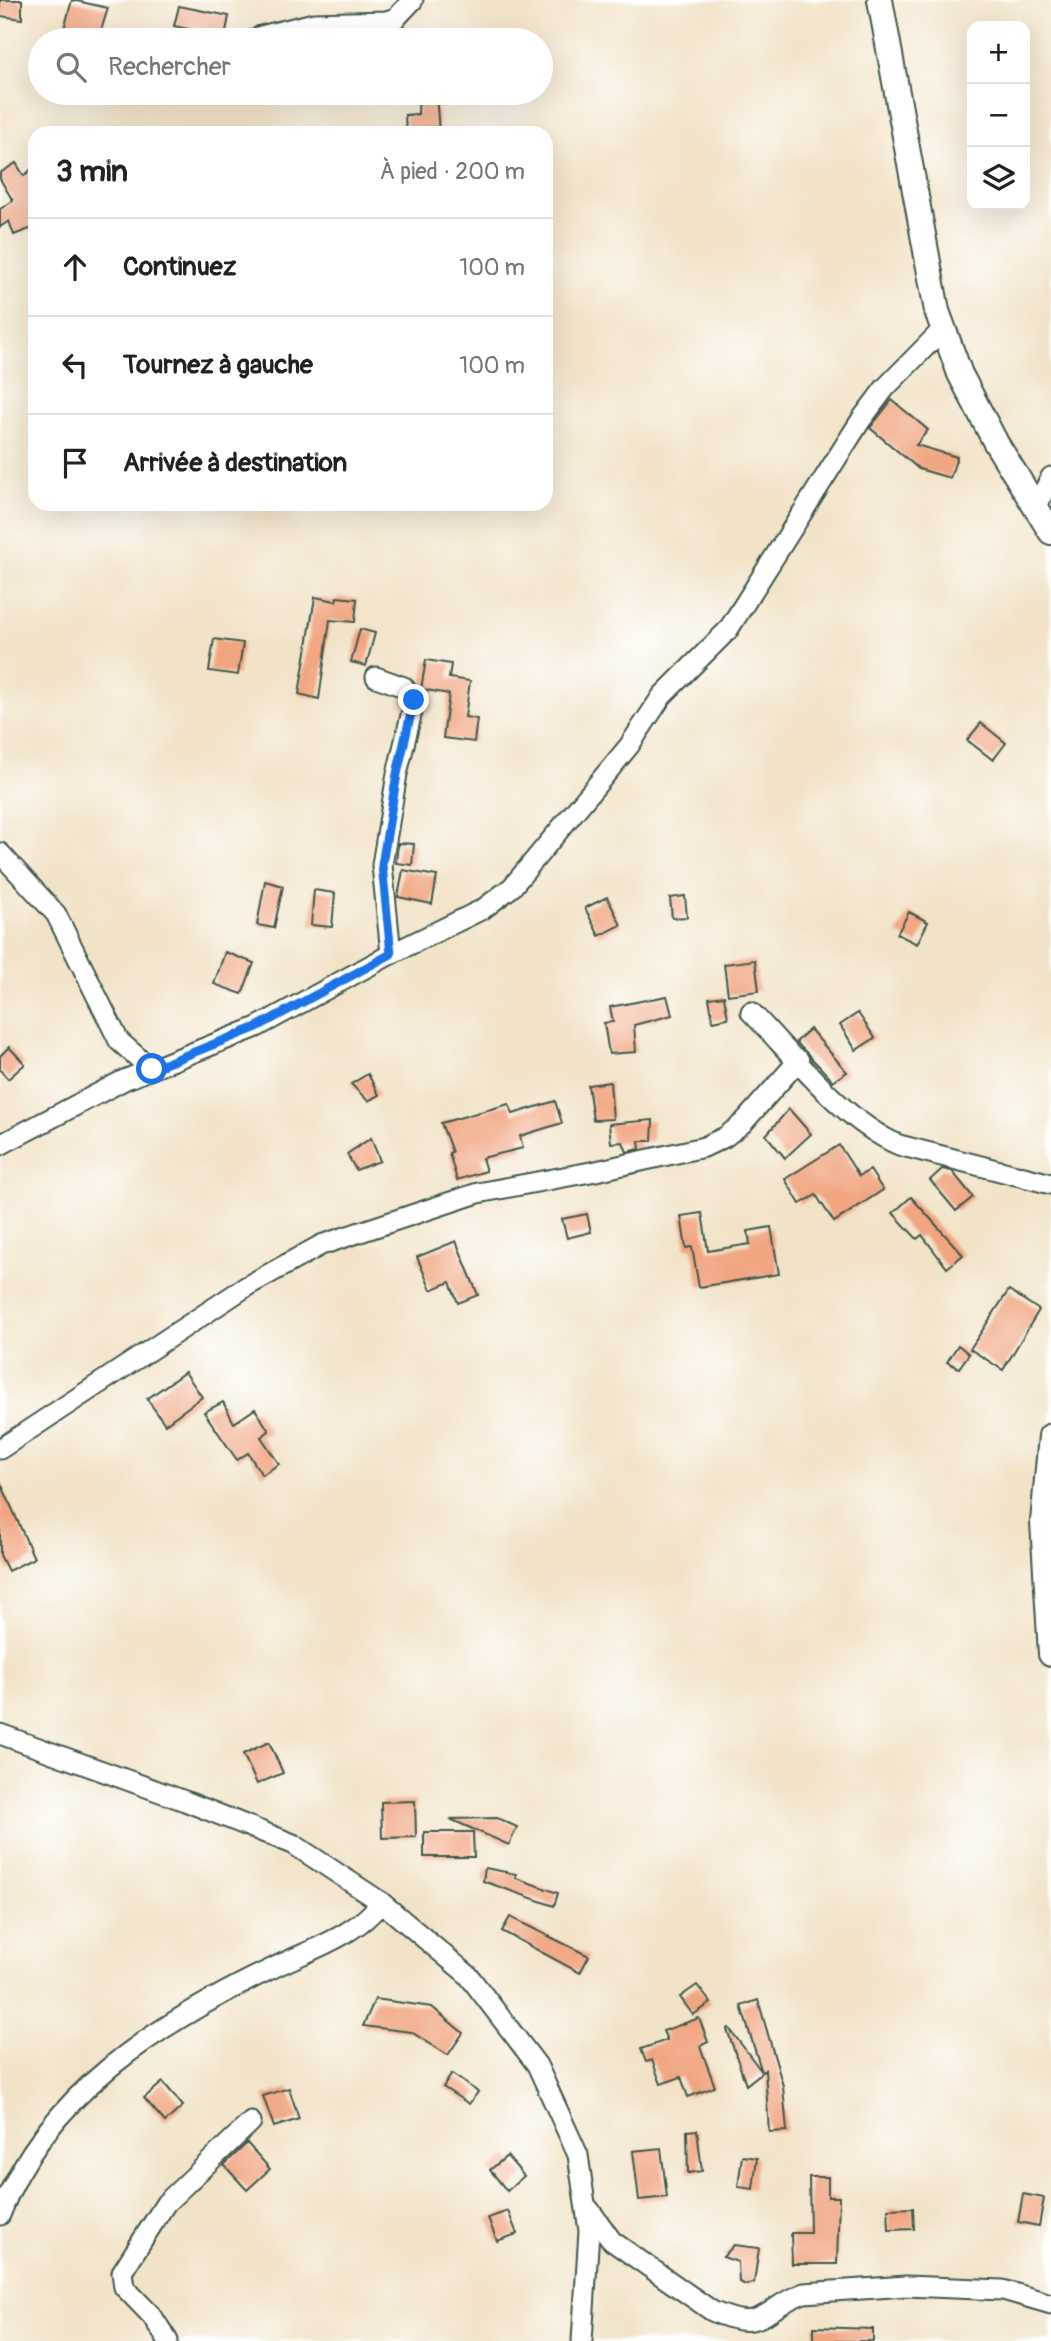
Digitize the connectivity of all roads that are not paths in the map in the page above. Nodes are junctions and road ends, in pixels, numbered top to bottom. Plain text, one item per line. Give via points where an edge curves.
1 (413, 0) edge
2 (880, 0) edge
3 (294, 28) edge
4 (943, 329) junction
5 (1051, 477) edge
6 (1036, 508) junction
7 (1051, 532) edge
8 (376, 677) dead end
9 (0, 853) edge
10 (391, 954) junction
11 (751, 1013) dead end
12 (118, 1041) junction
13 (799, 1060) junction
14 (152, 1069) junction
15 (110, 1087) junction
16 (0, 1145) edge
17 (1051, 1184) edge
18 (1051, 1436) edge
19 (0, 1449) edge
20 (1051, 1654) edge
21 (0, 1734) edge
22 (381, 1902) junction
23 (251, 2122) dead end
24 (587, 2205) junction
25 (0, 2215) edge
26 (1051, 2304) edge
27 (168, 2341) edge
28 (582, 2341) edge

1 - 3 street via 396,18 386,21
2 - 4 street
4 - 6 street via 990,432
4 - 10 street via 860,420 727,630 662,696 629,746 512,887 484,909
5 - 6 street
6 - 7 street
8 - 10 street via 404,687 414,703 382,865
9 - 12 street via 56,914
10 - 14 street via 257,1027
11 - 13 street
12 - 14 street
12 - 15 street via 118,1066
13 - 17 street via 878,1136
13 - 19 street via 743,1124 704,1147 478,1193 320,1245 247,1286
14 - 15 street
15 - 16 street
18 - 20 street via 1043,1522
21 - 22 street via 293,1844
22 - 24 street via 468,1975 537,2065 578,2155
22 - 25 street via 374,1913 344,1933 251,1978 118,2060 54,2119 36,2143
23 - 27 street via 166,2203 122,2272 124,2287
24 - 26 street via 612,2241 730,2319 765,2318 804,2293 906,2286 1003,2290
24 - 28 street

